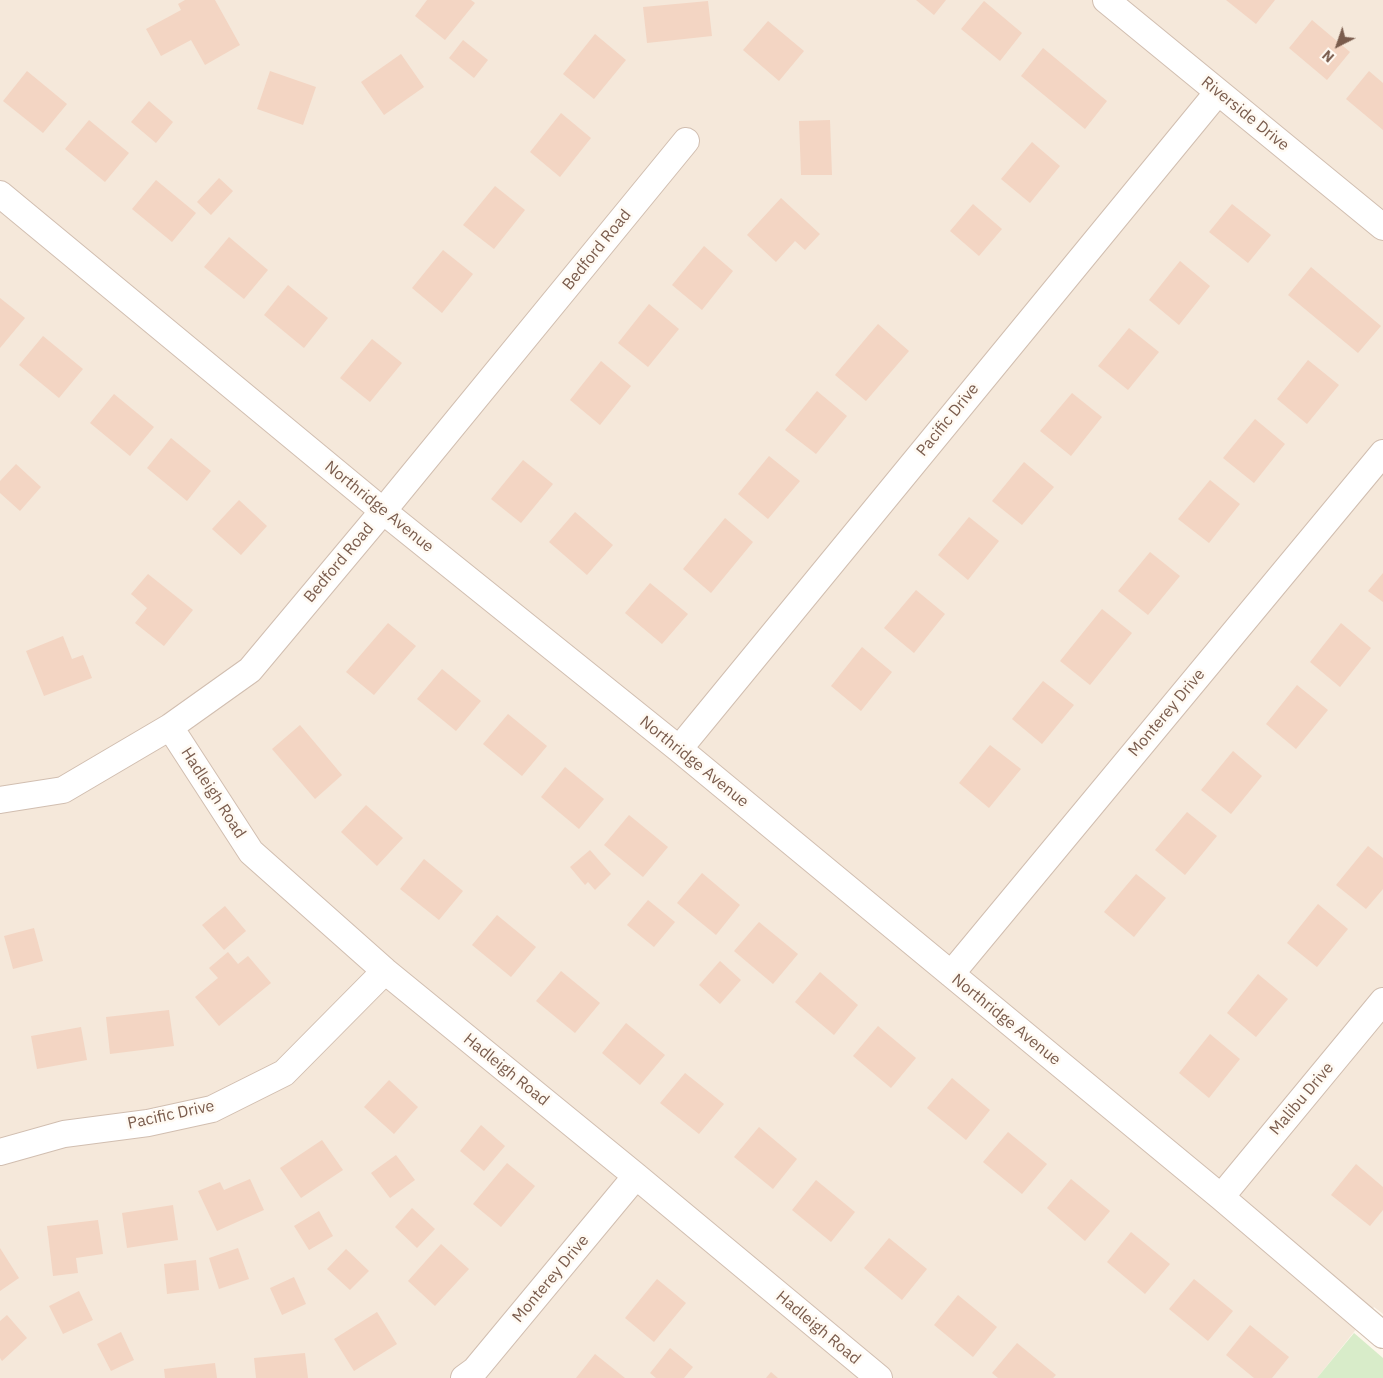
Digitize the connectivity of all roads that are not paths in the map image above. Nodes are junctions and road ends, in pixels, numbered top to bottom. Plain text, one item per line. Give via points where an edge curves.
1 (1106, 0) edge
2 (1218, 92) junction
3 (686, 141) dead end
4 (0, 194) edge
5 (1383, 227) edge
6 (1383, 453) edge
7 (383, 511) junction
8 (170, 727) junction
9 (679, 748) junction
10 (0, 800) edge
11 (385, 971) junction
12 (950, 974) junction
13 (1383, 1000) edge
14 (0, 1152) edge
15 (636, 1176) junction
16 (1221, 1196) junction
17 (1383, 1335) edge
18 (464, 1378) edge
19 (879, 1378) edge

1 - 2 street, Riverside Drive
2 - 5 street, Riverside Drive
2 - 9 street, Pacific Drive
3 - 7 street, Bedford Road
4 - 7 street, Northridge Avenue
6 - 12 street, Monterey Drive
7 - 8 street, Bedford Road via 250,670
7 - 9 street, Northridge Avenue
8 - 10 street, Bedford Road via 63,790
8 - 11 street, Hadleigh Road via 252,852
9 - 12 street, Northridge Avenue
11 - 14 street, Pacific Drive via 284,1073 212,1109 148,1123 64,1134
11 - 15 street, Hadleigh Road
12 - 16 street, Northridge Avenue
13 - 16 street, Malibu Drive
15 - 18 street, Monterey Drive via 475,1370
15 - 19 street, Hadleigh Road
16 - 17 street, Northridge Avenue

